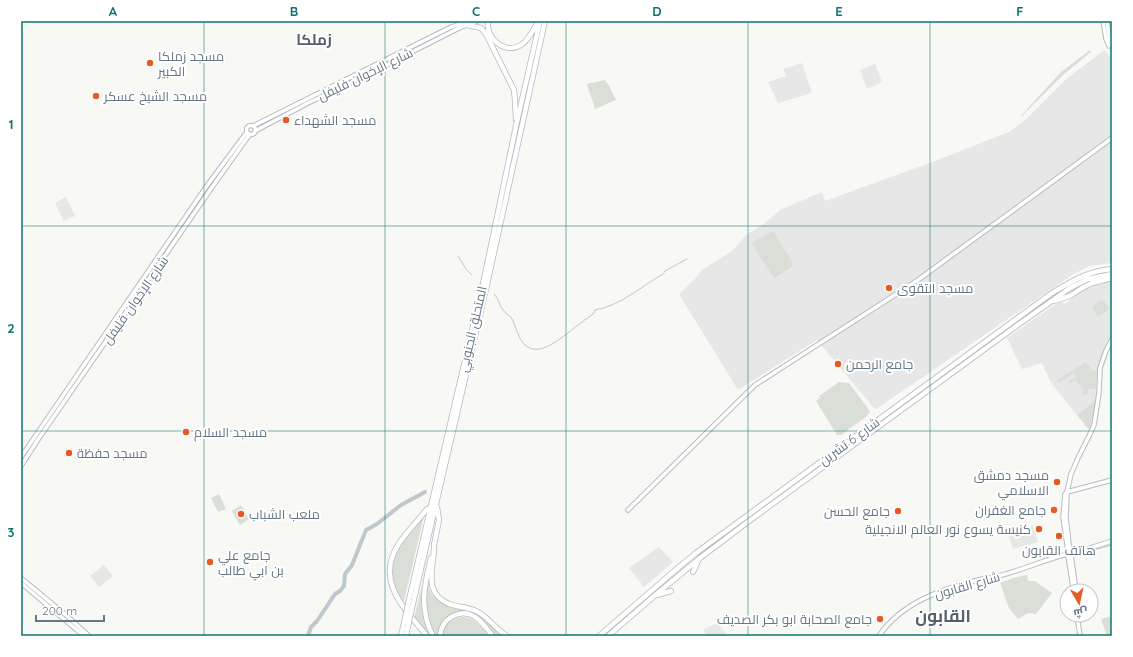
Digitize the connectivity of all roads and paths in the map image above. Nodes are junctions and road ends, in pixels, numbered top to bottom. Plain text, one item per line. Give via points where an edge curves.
1 (477, 21) edge
2 (488, 21) edge
3 (543, 21) edge
4 (1103, 21) edge
5 (1107, 21) edge
6 (468, 22) edge
7 (253, 126) junction
8 (516, 126) junction
9 (255, 131) junction
10 (248, 133) junction
11 (1112, 138) edge
12 (1112, 269) edge
13 (1112, 274) edge
14 (1112, 278) edge
15 (1049, 302) junction
16 (1112, 339) edge
17 (21, 457) edge
18 (21, 466) edge
19 (1112, 480) edge
20 (1067, 492) junction
21 (434, 507) junction
22 (628, 510) dead end
23 (1112, 541) edge
24 (434, 544) junction
25 (1069, 554) junction
26 (700, 558) junction
27 (694, 572) dead end
28 (662, 574) dead end
29 (21, 578) edge
30 (666, 578) junction
31 (21, 583) edge
32 (651, 583) dead end
33 (1074, 583) edge
34 (654, 588) junction
35 (671, 591) dead end
36 (653, 597) junction
37 (1079, 623) edge
38 (406, 624) junction
39 (84, 636) edge
40 (89, 636) edge
41 (401, 636) edge
42 (406, 636) edge
43 (427, 636) edge
44 (433, 636) edge
45 (440, 636) edge
46 (493, 636) edge
47 (507, 636) edge
48 (599, 636) edge
49 (608, 636) edge
50 (878, 636) edge
51 (1081, 636) edge

1 - 6 main road, شارع الإخوان فليفل
2 - 3 highway via 489,30 498,45 516,48 525,42
3 - 8 highway, المتحلق الجنوبي
3 - 21 highway, المتحلق الجنوبي via 488,280
4 - 5 main road via 1109,46
6 - 7 main road, شارع الإخوان فليفل via 451,27
6 - 8 highway via 484,30 510,82 515,93
6 - 9 main road, شارع الإخوان فليفل
7 - 9 main road
7 - 10 main road via 247,127
8 - 21 highway, المتحلق الجنوبي
9 - 10 main road via 253,134
10 - 17 main road, شارع الإخوان فليفل via 206,187
10 - 18 main road, شارع الإخوان فليفل
11 - 22 main road via 918,280 755,385
12 - 30 highway, شارع 6 تشرين via 1088,274 1052,293 702,548
13 - 15 highway, شارع 6 تشرين via 1070,288
14 - 15 highway via 1092,283 1070,296
15 - 26 highway, شارع 6 تشرين
16 - 20 main road via 1100,368 1094,425 1071,474
19 - 20 main road
20 - 25 main road
21 - 24 highway via 439,512 439,520
21 - 38 highway, المتحلق الجنوبي, bridge
21 - 43 highway via 427,509 398,545 390,569 391,584 396,596
23 - 25 main road, شارع القابون
24 - 44 highway via 424,597 426,618
24 - 47 highway via 431,579 436,594 446,602 479,612
25 - 33 main road
25 - 50 main road, شارع القابون via 936,593 902,612
26 - 27 highway
26 - 36 highway, شارع 6 تشرين
28 - 30 highway
29 - 40 main road
30 - 34 highway, شارع 6 تشرين
31 - 39 main road
32 - 34 highway
34 - 48 highway, شارع 6 تشرين
35 - 36 highway
36 - 49 highway, شارع 6 تشرين
37 - 51 main road
38 - 41 highway, المتحلق الجنوبي
38 - 42 highway, المتحلق الجنوبي
45 - 46 highway via 448,620 465,613 478,619

